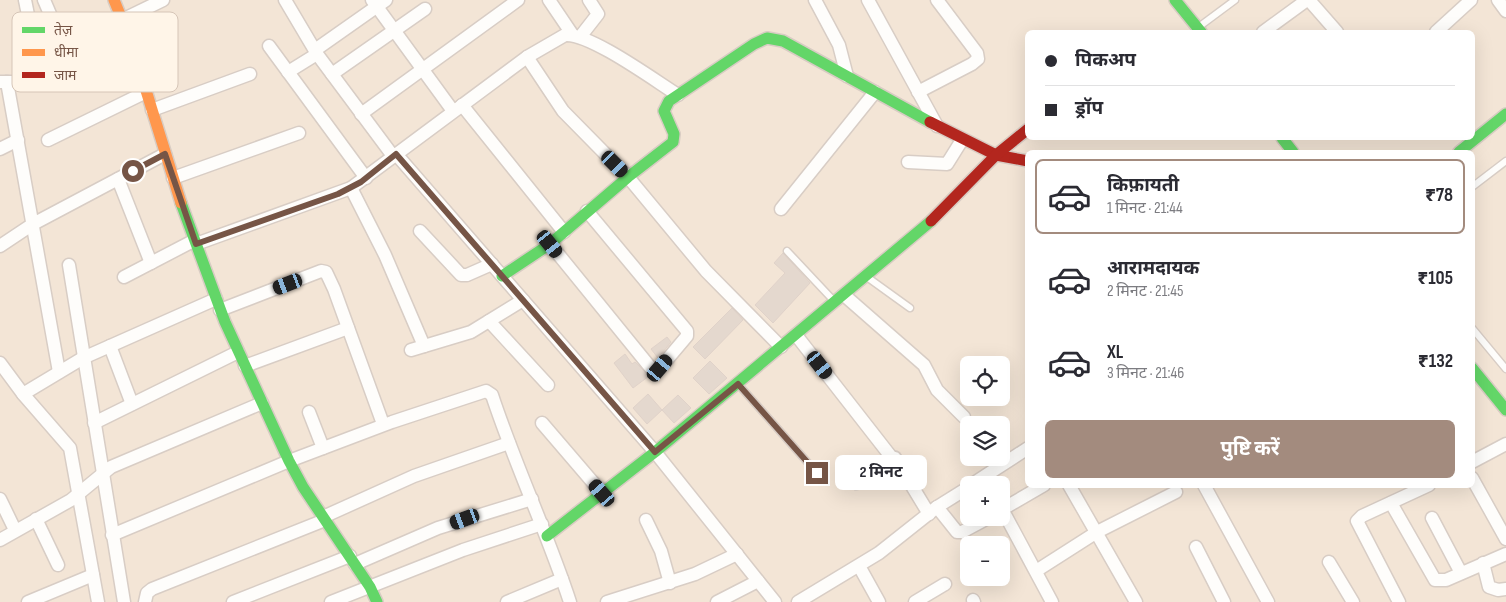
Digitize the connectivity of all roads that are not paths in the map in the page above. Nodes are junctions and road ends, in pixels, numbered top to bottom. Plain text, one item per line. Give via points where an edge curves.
1 (44, 0) edge
2 (114, 0) edge
3 (163, 0) edge
4 (286, 0) edge
5 (518, 0) edge
6 (549, 0) edge
7 (589, 0) edge
8 (815, 0) edge
9 (868, 0) edge
10 (937, 0) edge
11 (1175, 0) edge
12 (1235, 0) edge
13 (1308, 0) edge
14 (1472, 0) edge
15 (1498, 0) edge
16 (378, 2) edge
17 (425, 9) dead end
18 (1506, 11) edge
19 (49, 12) edge
20 (119, 12) edge
21 (138, 12) edge
22 (1199, 30) edge
23 (1266, 30) edge
24 (1335, 30) edge
25 (1438, 30) edge
26 (395, 32) junction
27 (576, 36) junction
28 (269, 46) dead end
29 (316, 52) junction
30 (526, 57) junction
31 (421, 70) junction
32 (288, 72) junction
33 (250, 74) dead end
34 (332, 74) junction
35 (846, 76) junction
36 (4, 82) edge
37 (146, 92) joint
38 (875, 92) junction
39 (918, 92) junction
40 (678, 95) junction
41 (457, 108) junction
42 (152, 110) junction
43 (361, 114) junction
44 (1506, 114) edge
45 (937, 126) junction
46 (1025, 131) edge
47 (298, 133) dead end
48 (1475, 139) edge
49 (18, 140) junction
50 (48, 140) dead end
51 (962, 140) junction
52 (1284, 140) edge
53 (1474, 140) edge
54 (0, 149) edge
55 (1291, 150) edge
56 (1461, 150) edge
57 (165, 154) junction
58 (394, 155) junction
59 (996, 155) junction
60 (1025, 160) edge
61 (1506, 161) edge
62 (908, 162) dead end
63 (628, 177) junction
64 (173, 178) junction
65 (366, 178) junction
66 (118, 179) junction
67 (1475, 185) edge
68 (351, 188) junction
69 (781, 209) dead end
70 (587, 212) junction
71 (33, 224) junction
72 (420, 230) dead end
73 (564, 232) junction
74 (195, 242) junction
75 (550, 244) junction
76 (0, 246) edge
77 (787, 251) dead end
78 (151, 263) junction
79 (492, 264) junction
80 (69, 265) dead end
81 (502, 276) junction
82 (866, 276) junction
83 (124, 278) dead end
84 (839, 299) junction
85 (523, 300) junction
86 (218, 304) junction
87 (910, 308) dead end
88 (489, 321) junction
89 (348, 328) junction
90 (1475, 332) edge
91 (796, 335) junction
92 (110, 346) junction
93 (424, 346) junction
94 (781, 347) junction
95 (411, 350) dead end
96 (238, 352) junction
97 (83, 358) junction
98 (0, 363) edge
99 (245, 366) junction
100 (1506, 369) edge
101 (59, 372) junction
102 (1475, 372) edge
103 (738, 384) junction
104 (548, 385) dead end
105 (22, 394) junction
106 (262, 403) junction
107 (132, 404) junction
108 (1506, 410) edge
109 (309, 412) dead end
110 (963, 416) edge
111 (94, 423) junction
112 (542, 423) dead end
113 (384, 424) junction
114 (509, 443) junction
115 (1506, 444) edge
116 (323, 448) junction
117 (1025, 450) edge
118 (655, 452) junction
119 (892, 458) junction
120 (1475, 460) edge
121 (289, 461) junction
122 (102, 472) junction
123 (817, 473) dead end
124 (985, 476) edge
125 (856, 483) dead end
126 (1475, 483) edge
127 (1039, 488) edge
128 (1072, 488) edge
129 (1206, 488) edge
130 (1423, 488) edge
131 (960, 492) edge
132 (1176, 492) dead end
133 (602, 493) junction
134 (80, 494) junction
135 (0, 499) edge
136 (532, 499) junction
137 (1391, 503) junction
138 (1010, 505) edge
139 (933, 510) junction
140 (324, 518) junction
141 (1432, 518) dead end
142 (36, 519) junction
143 (646, 520) dead end
144 (1010, 524) edge
145 (973, 526) edge
146 (15, 530) junction
147 (544, 530) junction
148 (1097, 532) junction
149 (112, 535) junction
150 (1506, 538) edge
151 (0, 540) edge
152 (1196, 547) dead end
153 (737, 554) junction
154 (1506, 554) edge
155 (352, 560) junction
156 (1329, 562) dead end
157 (1483, 564) junction
158 (58, 565) dead end
159 (859, 566) junction
160 (1036, 571) junction
161 (1461, 573) junction
162 (93, 575) junction
163 (562, 579) junction
164 (758, 581) junction
165 (670, 583) junction
166 (945, 584) dead end
167 (370, 586) junction
168 (1506, 589) edge
169 (1347, 600) edge
170 (28, 602) edge
171 (98, 602) edge
172 (124, 602) edge
173 (146, 602) edge
174 (233, 602) edge
175 (331, 602) edge
176 (377, 602) edge
177 (507, 602) edge
178 (570, 602) edge
179 (607, 602) edge
180 (717, 602) edge
181 (775, 602) edge
182 (798, 602) edge
183 (879, 602) edge
184 (915, 602) edge
185 (1052, 602) edge
186 (1136, 602) edge
187 (1224, 602) edge
188 (1268, 602) edge
189 (1399, 602) edge

1 - 19 street
2 - 20 main road
3 - 21 street
4 - 29 street
5 - 31 street
6 - 27 street
7 - 27 street via 598,14
8 - 35 street via 839,45
9 - 39 street
10 - 39 street via 977,52 978,59
11 - 22 main road
12 - 22 lane
13 - 23 street
13 - 24 street
14 - 25 street
15 - 18 street
16 - 26 street
16 - 29 street
17 - 26 street
26 - 31 street
26 - 34 street
27 - 30 street via 556,38
27 - 40 street
28 - 32 street
29 - 32 street
29 - 34 street
30 - 41 street
30 - 63 street via 564,111
31 - 41 street
31 - 43 street
32 - 65 street
33 - 42 street
34 - 43 street
35 - 38 main road
35 - 40 main road via 783,40 767,38
36 - 49 street
37 - 42 main road
37 - 50 street
38 - 45 main road
38 - 69 street
39 - 45 street
40 - 63 main road via 669,101 664,111 674,140
41 - 58 street
41 - 73 street
42 - 57 main road
43 - 58 street
44 - 48 main road
45 - 51 main road
46 - 59 main road
47 - 64 street
49 - 54 street
49 - 71 street
51 - 59 main road
51 - 62 street via 947,164
52 - 55 main road
53 - 56 main road
57 - 64 main road
57 - 66 street
58 - 65 street
58 - 79 street
59 - 60 main road
59 - 82 main road via 940,213
61 - 67 lane
63 - 70 main road
63 - 94 street via 706,271
64 - 74 main road
65 - 68 street
66 - 71 street
66 - 78 street
68 - 74 street
68 - 93 street via 385,255
70 - 73 main road
70 - 75 street via 687,331 687,336 660,368 650,367
71 - 76 street
71 - 101 street
72 - 79 street via 461,275
73 - 75 main road
74 - 78 street
74 - 86 main road
75 - 81 main road
77 - 84 lane
78 - 83 street
79 - 81 street
80 - 97 street
81 - 85 street
82 - 84 main road
82 - 87 lane
84 - 91 main road
84 - 110 street via 924,365 937,390
85 - 88 street
85 - 118 street
86 - 89 street via 324,271 329,276
86 - 92 street
86 - 96 main road
88 - 93 street via 452,339
88 - 104 street
89 - 99 street
89 - 113 street
90 - 100 lane
91 - 94 main road
91 - 119 street
92 - 97 street
92 - 107 street
93 - 95 street
94 - 103 main road
96 - 99 main road
96 - 107 street
97 - 101 street
97 - 111 street
98 - 105 street
99 - 106 main road
101 - 105 street
102 - 108 main road
103 - 118 main road
103 - 123 lane
105 - 134 street via 68,444
106 - 121 main road
106 - 122 street
107 - 111 street
109 - 116 street
111 - 122 street
112 - 133 street
113 - 114 street via 486,390 492,395
113 - 116 street
114 - 136 street
114 - 140 street via 414,476
115 - 120 street
116 - 121 street
117 - 124 street
118 - 133 main road
118 - 153 street
119 - 125 street
119 - 139 street via 900,463
121 - 140 main road
121 - 149 street
122 - 134 street
122 - 149 street
126 - 150 street
127 - 138 street
128 - 148 street
129 - 188 street
130 - 137 street
131 - 139 street
132 - 148 street
133 - 147 main road
134 - 142 street
134 - 162 street
135 - 146 street
136 - 147 street
136 - 155 street via 438,528
137 - 161 street via 1432,578 1441,581
137 - 189 street via 1360,517 1357,522
139 - 145 street via 957,532
139 - 159 street
140 - 155 main road
140 - 173 street via 152,589 147,593
141 - 161 street
142 - 146 street
142 - 158 street
143 - 165 street via 661,551
144 - 160 street
146 - 151 street
147 - 163 street
147 - 167 street via 464,550
148 - 160 street
148 - 186 street
149 - 172 street
152 - 187 street
153 - 164 street
153 - 165 street
154 - 157 street
155 - 167 main road
155 - 174 street
156 - 169 street
157 - 161 street
157 - 168 street via 1490,587
159 - 182 street
159 - 183 street
160 - 185 street
162 - 170 street
162 - 171 street
163 - 177 street
163 - 178 street
164 - 180 street
164 - 181 street
165 - 179 street
166 - 184 street
167 - 175 street
167 - 176 main road

